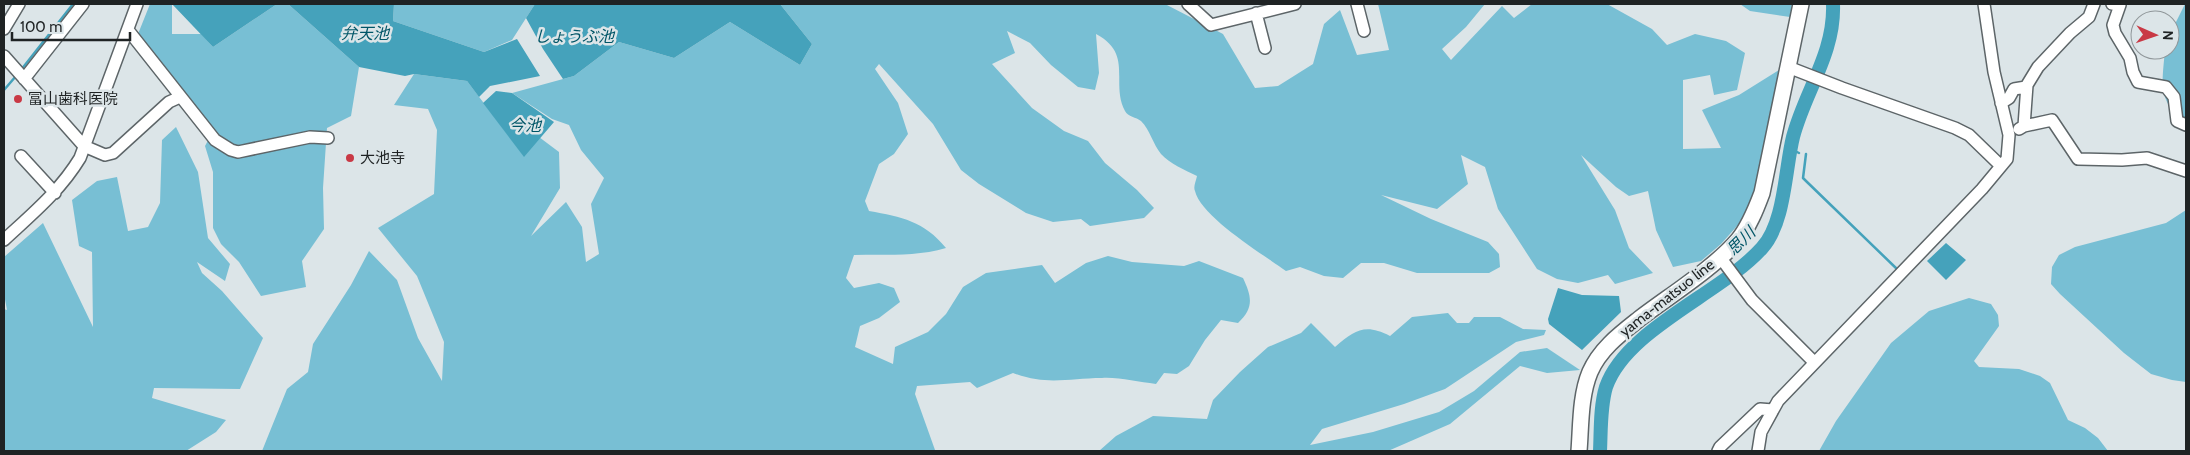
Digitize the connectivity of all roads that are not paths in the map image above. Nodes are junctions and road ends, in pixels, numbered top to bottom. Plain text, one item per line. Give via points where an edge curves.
1 (19, 4) edge
2 (83, 4) edge
3 (137, 4) edge
4 (1188, 4) edge
5 (1295, 4) edge
6 (1357, 4) edge
7 (1801, 4) edge
8 (1984, 4) edge
9 (2094, 4) edge
10 (2112, 4) edge
11 (1256, 10) edge
12 (4, 29) edge
13 (128, 30) junction
14 (1364, 31) dead end
15 (1265, 48) dead end
16 (4, 56) edge
17 (1788, 67) junction
18 (20, 75) junction
19 (2026, 87) junction
20 (180, 97) junction
21 (2001, 103) junction
22 (2186, 125) edge
23 (2024, 126) junction
24 (2009, 135) junction
25 (328, 138) dead end
26 (84, 146) junction
27 (21, 156) dead end
28 (2001, 166) junction
29 (2186, 171) edge
30 (55, 193) junction
31 (4, 240) edge
32 (1723, 262) junction
33 (1814, 362) junction
34 (1773, 410) junction
35 (1579, 451) edge
36 (1718, 451) edge
37 (1758, 451) edge

1 - 12 street
2 - 18 street
3 - 13 street
4 - 11 street via 1211,25
5 - 11 street
6 - 14 street
7 - 17 main road, yama-matsuo line
8 - 21 street
9 - 19 street via 2089,17 2038,67
10 - 22 street via 2120,5 2113,25 2138,82 2166,86 2174,97 2177,121
11 - 15 street
13 - 20 street
13 - 26 street
16 - 18 street
17 - 28 street via 1955,128 1969,135
17 - 32 main road, yama-matsuo line via 1756,211
18 - 26 street
19 - 21 street via 2014,89
19 - 23 street
20 - 25 street via 215,140 231,150 247,151 310,137
20 - 26 street via 169,102 110,155
21 - 24 street
23 - 24 street
23 - 29 street via 2052,120 2078,158 2147,158
24 - 28 street via 2007,159
26 - 30 street via 69,176
27 - 30 street
28 - 33 street
30 - 31 street
32 - 33 street via 1752,300
32 - 35 main road, yama-matsuo line via 1616,337 1598,358 1590,373 1582,410
33 - 34 street
34 - 36 street via 1760,409
34 - 37 street via 1761,432

